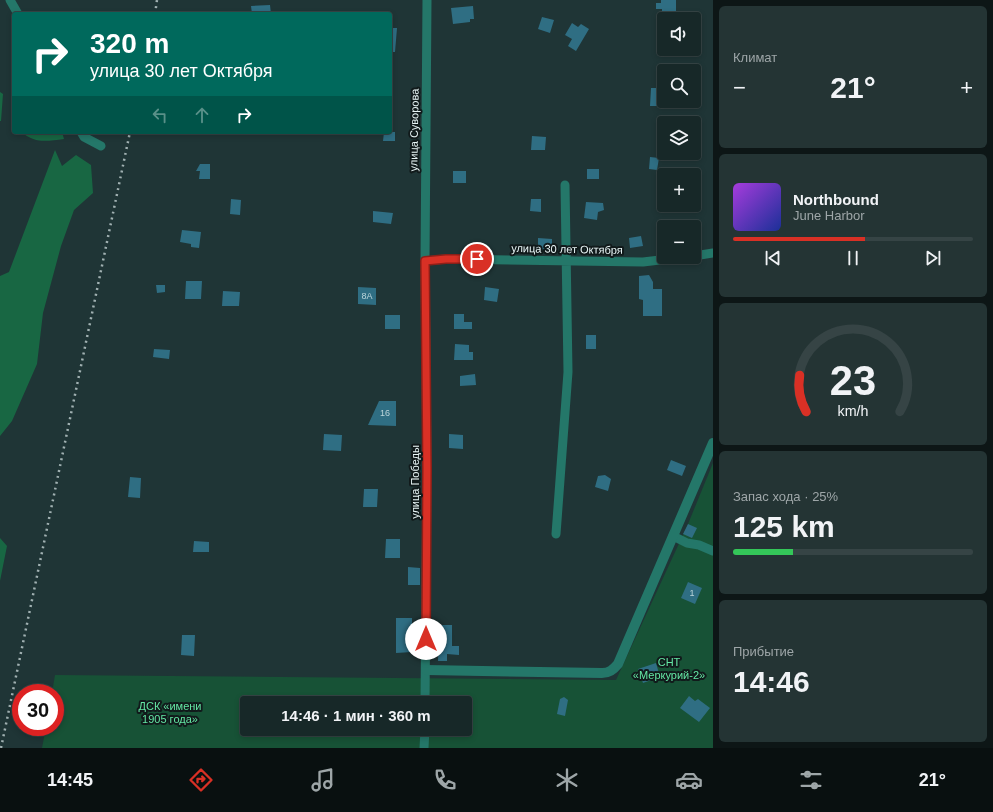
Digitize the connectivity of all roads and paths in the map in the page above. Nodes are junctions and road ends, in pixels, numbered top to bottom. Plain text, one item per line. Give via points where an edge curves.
1 (10, 0) edge
2 (427, 0) edge
3 (17, 12) edge
4 (82, 134) edge
5 (101, 146) dead end
6 (566, 185) dead end
7 (713, 253) edge
8 (701, 255) edge
9 (657, 260) edge
10 (425, 261) junction
11 (567, 262) junction
12 (713, 443) edge
13 (556, 534) dead end
14 (677, 538) junction
15 (713, 551) edge
16 (426, 670) junction
17 (425, 696) edge
18 (425, 736) edge
19 (424, 748) edge

1 - 3 street
2 - 10 street, улица Суворова
4 - 5 street
6 - 11 street
7 - 8 street
9 - 11 street, улица 30 лет Октября
10 - 11 street, улица 30 лет Октября via 446,259
10 - 16 street, улица Победы
11 - 13 street via 568,372
12 - 14 street
14 - 15 street
14 - 16 street via 618,664 611,671 602,673
16 - 17 street, улица Победы
18 - 19 street

